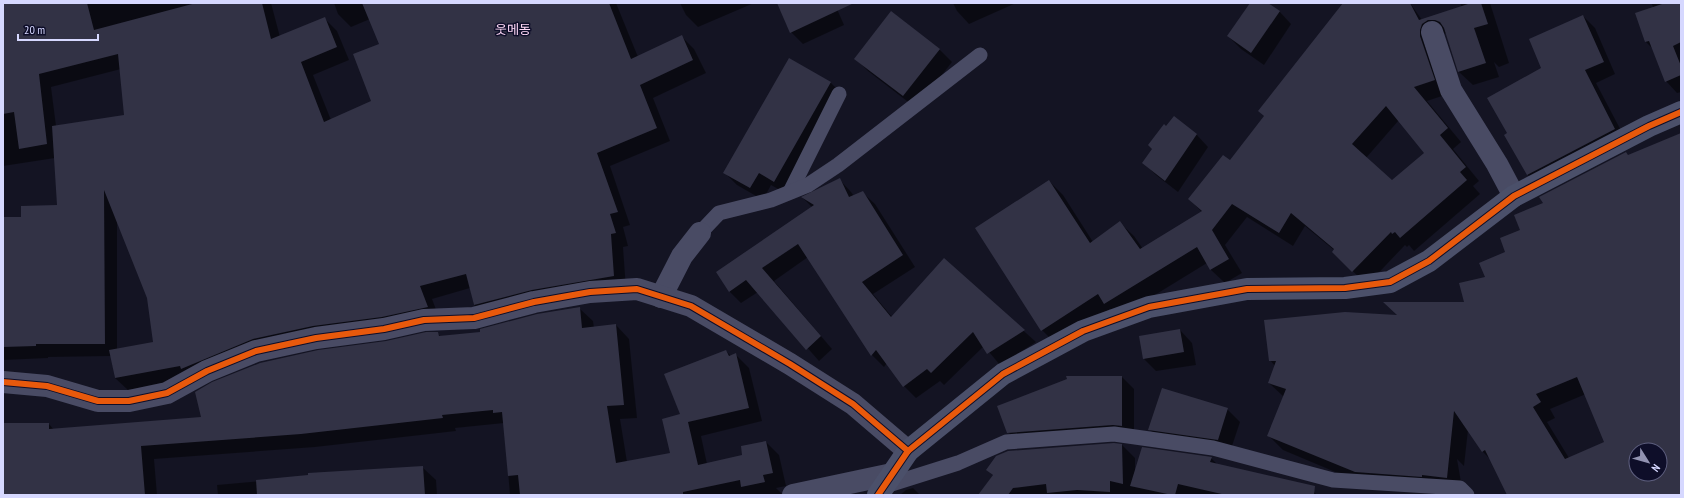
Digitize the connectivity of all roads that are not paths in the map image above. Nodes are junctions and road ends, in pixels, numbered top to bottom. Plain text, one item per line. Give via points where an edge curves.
1 (1432, 32) dead end
2 (980, 55) dead end
3 (839, 94) dead end
4 (1681, 112) edge
5 (790, 192) junction
6 (1514, 196) junction
7 (700, 233) joint
8 (661, 296) junction
9 (3, 382) edge
10 (908, 451) junction
11 (885, 485) edge
12 (793, 495) edge
13 (1467, 495) edge

1 - 6 street via 1451,90
2 - 5 lane via 838,165 808,185
3 - 5 lane
4 - 6 street
5 - 7 lane via 771,200 719,213
6 - 10 street via 1429,261 1390,282 1345,288 1247,289 1149,307 1083,331 1003,374
7 - 8 street via 682,256
8 - 9 street via 637,288 590,292 534,302 474,318 424,320 384,329 316,338 256,351 207,371 167,393 129,401 98,401 48,386
8 - 10 street via 691,306 796,368 853,404
10 - 11 street
11 - 12 street
11 - 13 lane via 958,463 1006,442 1114,434 1212,448 1333,480 1460,488

